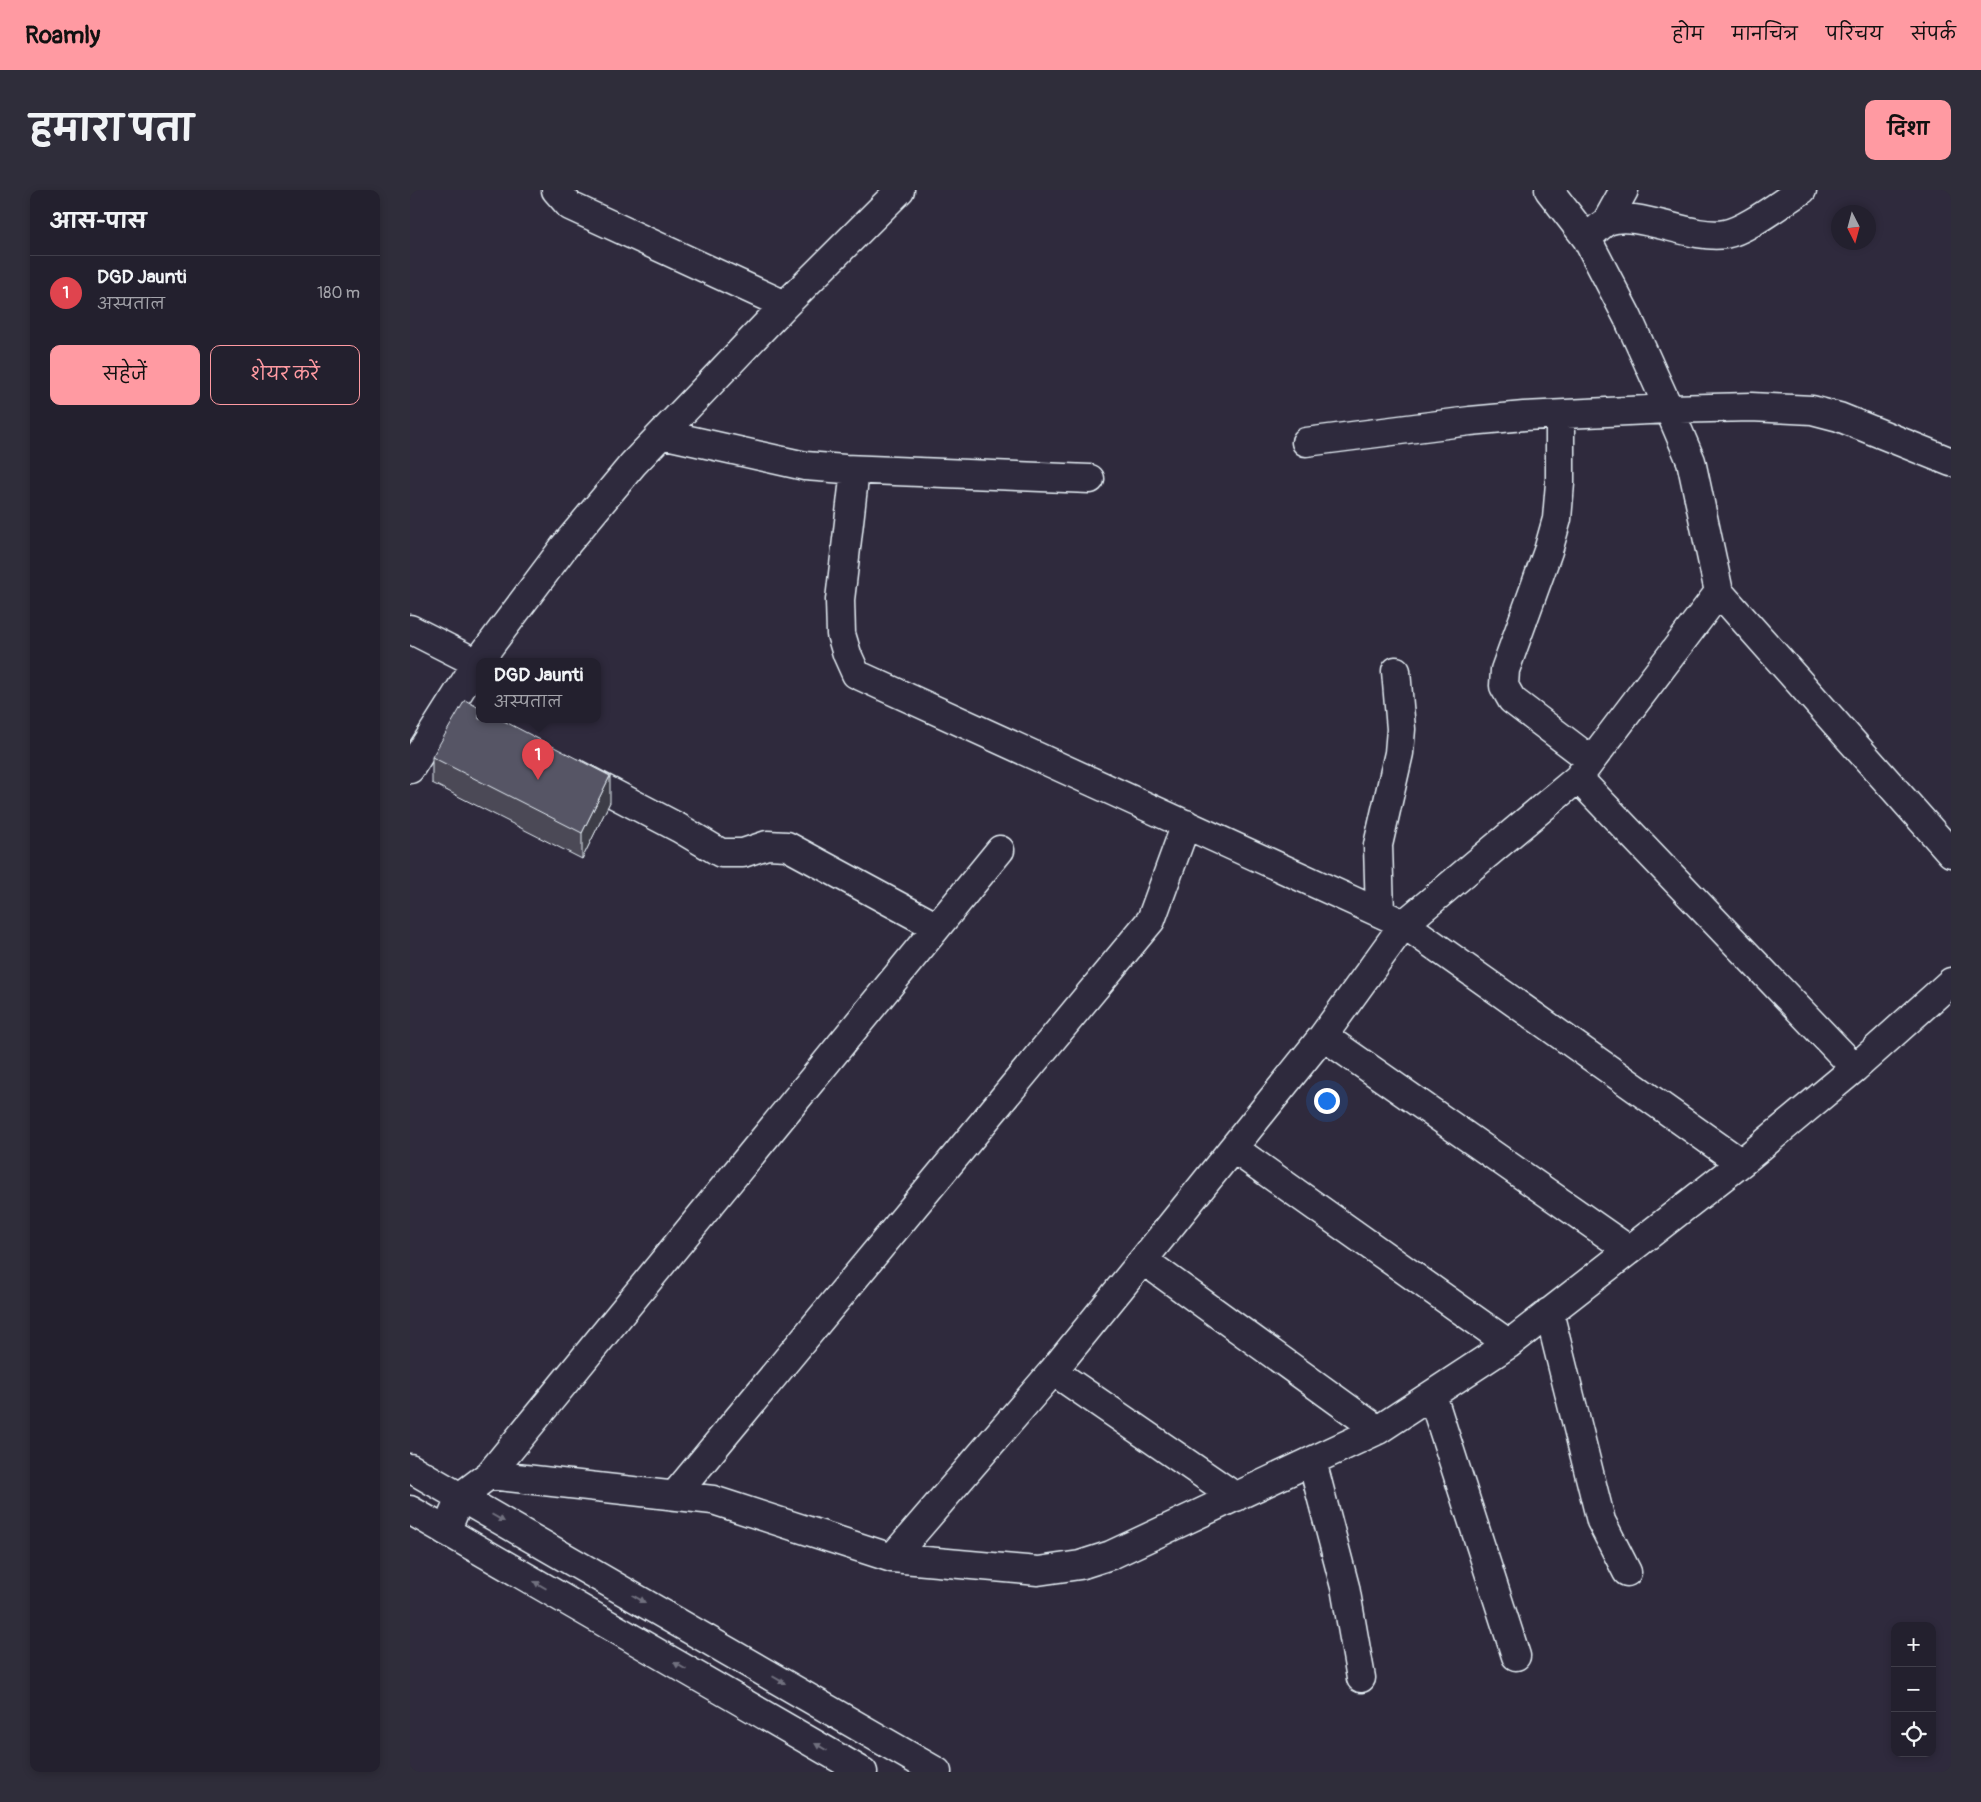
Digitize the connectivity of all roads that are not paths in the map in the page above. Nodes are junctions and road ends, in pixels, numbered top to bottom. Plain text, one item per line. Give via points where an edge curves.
1 (556, 190) edge
2 (1549, 190) edge
3 (1624, 190) edge
4 (1802, 190) edge
5 (894, 192) edge
6 (1607, 221) junction
7 (1587, 239) junction
8 (785, 305) junction
9 (1669, 409) junction
10 (1560, 415) junction
11 (662, 434) junction
12 (1306, 442) dead end
13 (1951, 462) edge
14 (855, 470) junction
15 (1090, 480) dead end
16 (1720, 592) junction
17 (410, 629) edge
18 (481, 658) edge
19 (476, 662) edge
20 (476, 665) edge
21 (1396, 671) dead end
22 (555, 763) edge
23 (410, 769) edge
24 (1584, 769) junction
25 (1186, 824) junction
26 (1000, 850) dead end
27 (1951, 852) edge
28 (1380, 913) junction
29 (1404, 924) junction
30 (937, 927) junction
31 (1951, 982) edge
32 (1323, 1036) junction
33 (1855, 1068) junction
34 (1233, 1148) junction
35 (1741, 1163) junction
36 (1629, 1250) junction
37 (1143, 1260) junction
38 (1549, 1312) junction
39 (1509, 1344) junction
40 (1053, 1371) junction
41 (1432, 1395) junction
42 (1378, 1430) junction
43 (1312, 1461) junction
44 (410, 1468) edge
45 (488, 1475) junction
46 (461, 1496) junction
47 (674, 1496) junction
48 (1236, 1497) junction
49 (410, 1510) edge
50 (446, 1531) junction
51 (892, 1558) junction
52 (1627, 1572) dead end
53 (1516, 1656) dead end
54 (1361, 1678) dead end
55 (863, 1772) edge
56 (937, 1772) edge

1 - 8 street via 570,206
2 - 7 street
3 - 6 street
4 - 6 street via 1726,234 1708,235 1626,218
5 - 8 street
6 - 7 street
7 - 9 street via 1628,318
8 - 11 street
9 - 10 street
9 - 13 street via 1751,407 1812,410 1839,417
9 - 16 street via 1691,462
10 - 12 street via 1470,421
10 - 24 street via 1557,518 1505,670 1504,686 1512,700
11 - 14 street via 805,466
11 - 18 street via 564,547
14 - 15 street
14 - 25 street via 840,600 841,634 856,674
16 - 24 street
16 - 27 street
17 - 19 street
20 - 23 street via 457,712
21 - 28 street via 1401,730 1378,845
22 - 30 street via 721,853 743,853 768,845 787,846
24 - 29 street
24 - 33 street
25 - 28 street
25 - 47 street via 1151,920
26 - 30 street
28 - 29 street
29 - 32 street
29 - 35 street
30 - 45 street
31 - 33 street
32 - 34 street
32 - 36 street
33 - 35 street
34 - 37 street
34 - 39 street
35 - 36 street
36 - 38 street
37 - 40 street
37 - 42 street
38 - 39 street
38 - 52 street via 1601,1521
39 - 41 street
40 - 48 street
40 - 51 street
41 - 42 street
41 - 53 street
42 - 43 street
43 - 48 street
43 - 54 street via 1344,1586
44 - 46 street
45 - 46 street
45 - 47 street
46 - 50 street
46 -> 56 street
47 - 51 street via 713,1500
48 - 51 street via 1111,1555 1080,1565 1038,1571
49 - 50 street
55 -> 50 street

